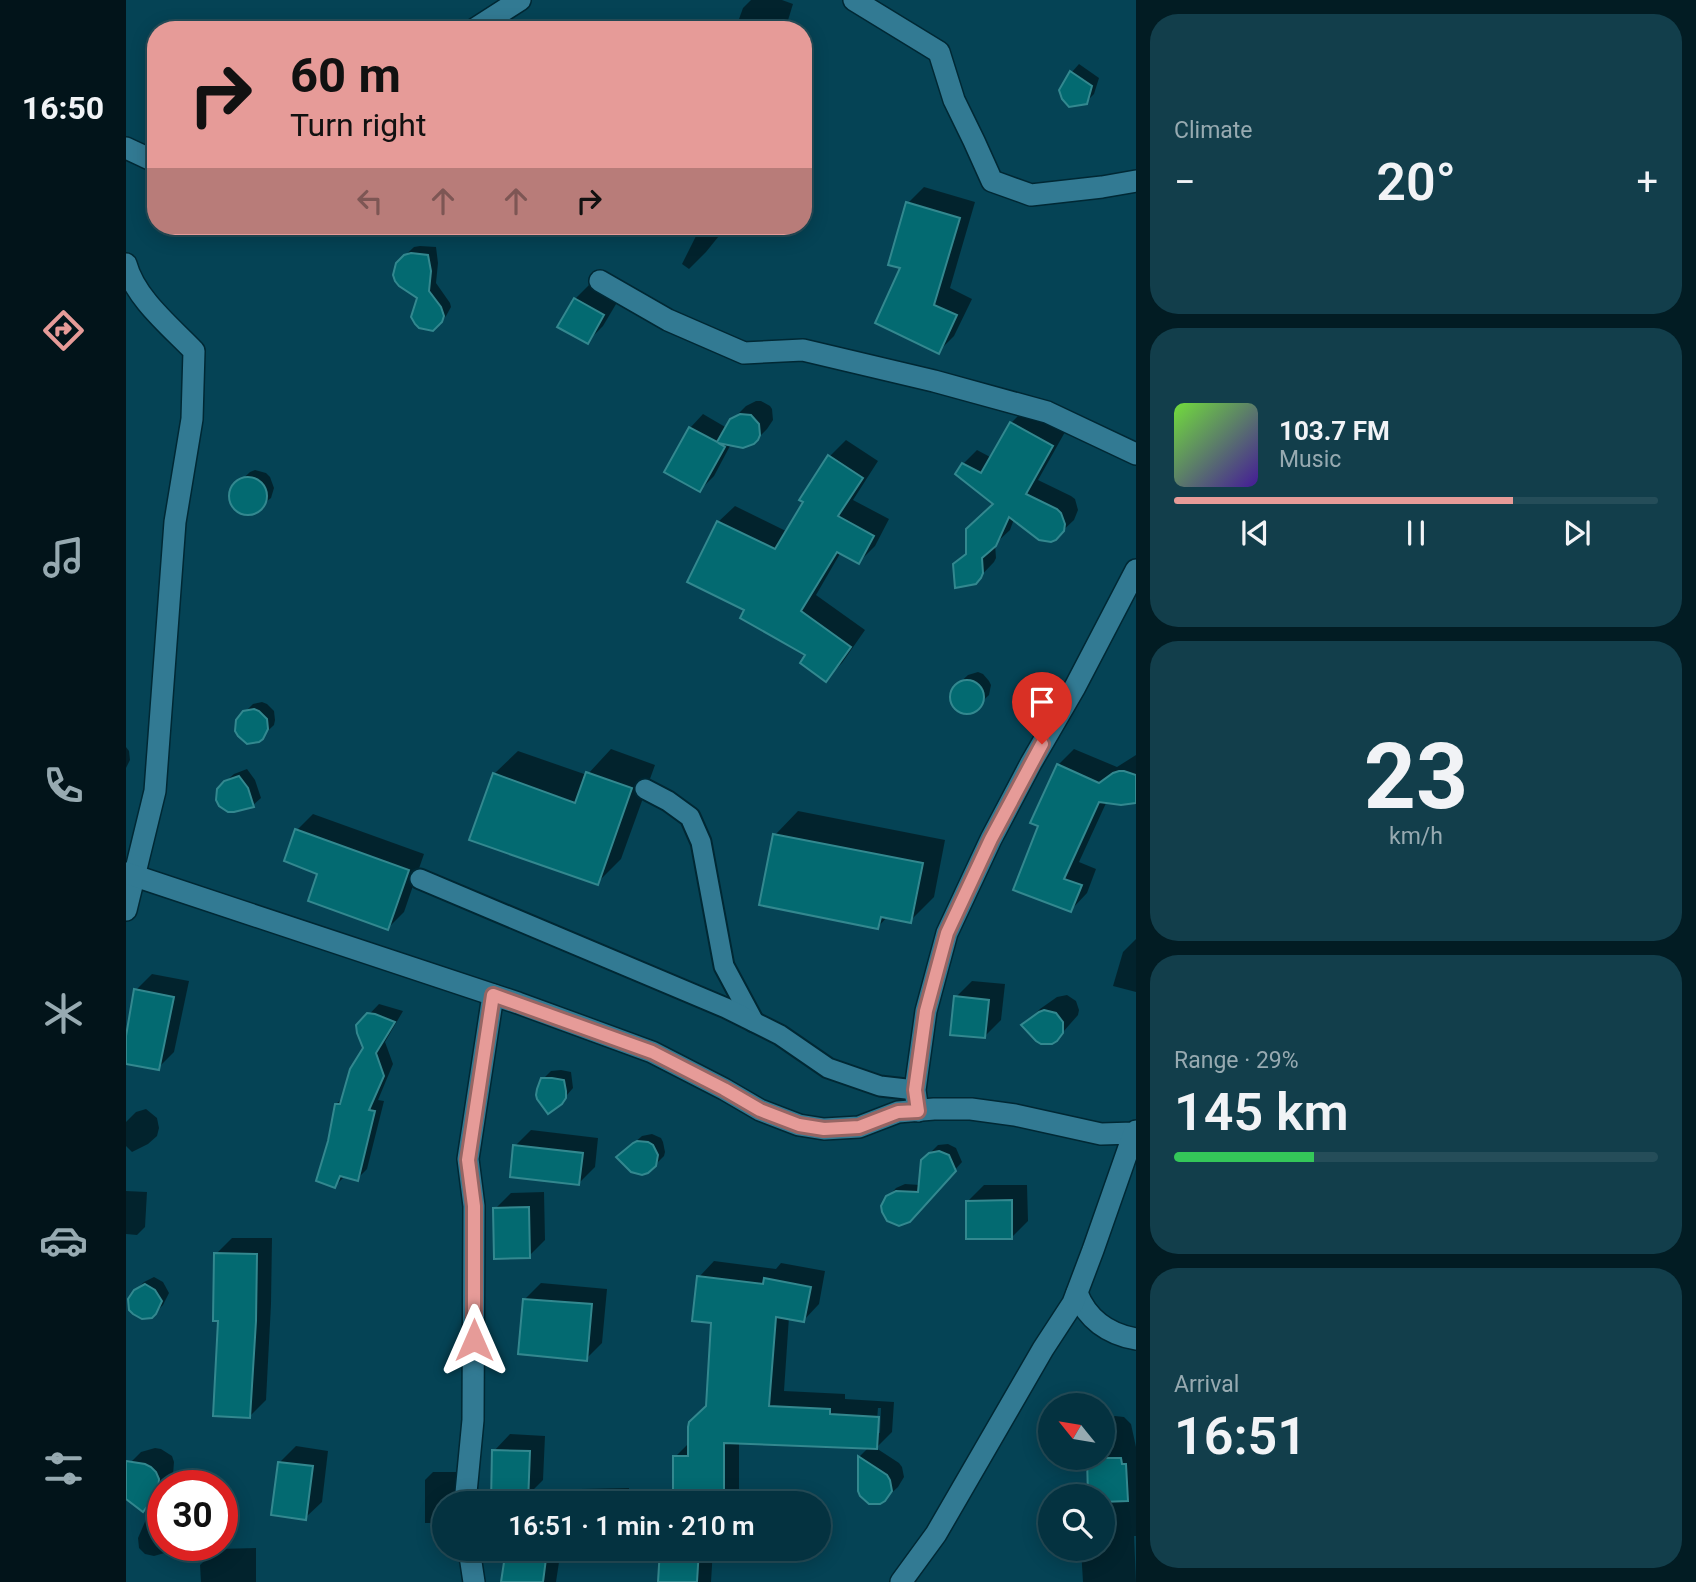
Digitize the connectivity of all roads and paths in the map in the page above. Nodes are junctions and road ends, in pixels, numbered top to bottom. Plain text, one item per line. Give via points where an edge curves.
1 (520, 0) edge
2 (854, 0) edge
3 (487, 21) edge
4 (126, 148) edge
5 (147, 158) edge
6 (1136, 181) edge
7 (126, 264) edge
8 (600, 281) dead end
9 (1136, 454) edge
10 (1136, 570) edge
11 (645, 789) dead end
12 (131, 875) edge
13 (420, 879) dead end
14 (126, 910) edge
15 (493, 995) junction
16 (754, 1022) junction
17 (915, 1090) junction
18 (918, 1111) junction
19 (1135, 1132) edge
20 (1077, 1293) junction
21 (1136, 1339) edge
22 (466, 1491) edge
23 (471, 1561) edge
24 (474, 1582) edge
25 (901, 1582) edge

1 - 3 street
2 - 6 street via 939,51 954,100 992,181 1031,195
4 - 5 street
7 - 12 street via 149,304 194,351 192,419 176,522 155,792
8 - 9 street via 668,320 744,353 803,350 934,381 1047,412
10 - 17 street via 991,839 947,933 926,1011
11 - 16 lane via 690,817 701,842 724,967
12 - 14 street
12 - 15 street
13 - 16 lane
15 - 18 street via 652,1052 760,1110 799,1125 859,1127 898,1112
15 - 22 street via 468,1160 474,1206 474,1406
16 - 17 lane via 828,1068 880,1086
17 - 18 street
18 - 19 street via 971,1109 1101,1134
19 - 20 street
20 - 21 street via 1081,1305 1104,1328
20 - 25 street via 936,1534
23 - 24 street

